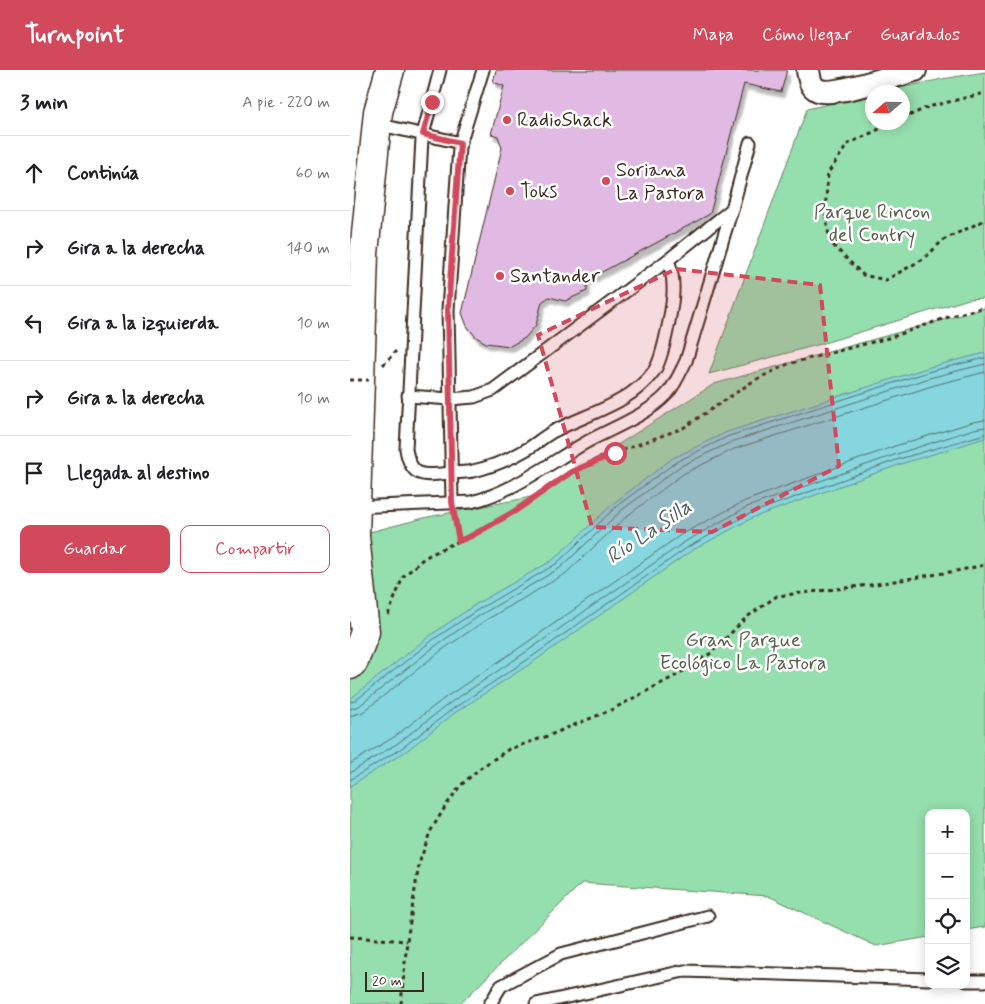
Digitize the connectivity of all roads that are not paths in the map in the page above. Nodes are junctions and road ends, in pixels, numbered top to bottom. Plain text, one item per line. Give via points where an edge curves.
1 (390, 70) edge
2 (440, 70) edge
3 (483, 70) edge
4 (915, 70) edge
5 (812, 80) edge
6 (376, 126) junction
7 (423, 134) junction
8 (460, 143) junction
9 (750, 143) dead end
10 (350, 200) edge
11 (732, 209) junction
12 (668, 260) junction
13 (408, 396) junction
14 (450, 399) junction
15 (452, 473) junction
16 (452, 502) junction
17 (353, 508) edge
18 (350, 665) edge
19 (708, 916) dead end
20 (925, 979) edge
21 (970, 981) edge
22 (985, 981) edge
23 (490, 1004) edge
24 (536, 1004) edge

1 - 6 main road
2 - 7 lane
3 - 8 lane
4 - 5 street via 834,91 823,92
6 - 7 lane
6 - 10 main road via 365,143
6 - 17 main road via 364,254
7 - 8 lane
7 - 13 lane
8 - 14 lane via 448,310
9 - 11 lane
11 - 12 lane
11 - 16 lane via 686,361 666,394 641,413 508,488 471,502
12 - 14 lane via 493,390 474,397
12 - 15 lane via 674,286 662,353 656,370 641,386 622,400 578,419 500,462 471,472
13 - 14 lane
13 - 15 lane via 408,463 420,474
14 - 15 lane
15 - 16 lane
16 - 17 lane
17 - 18 main road via 365,632
19 - 23 lane via 561,954 501,986
20 - 24 lane via 684,970
21 - 22 lane

